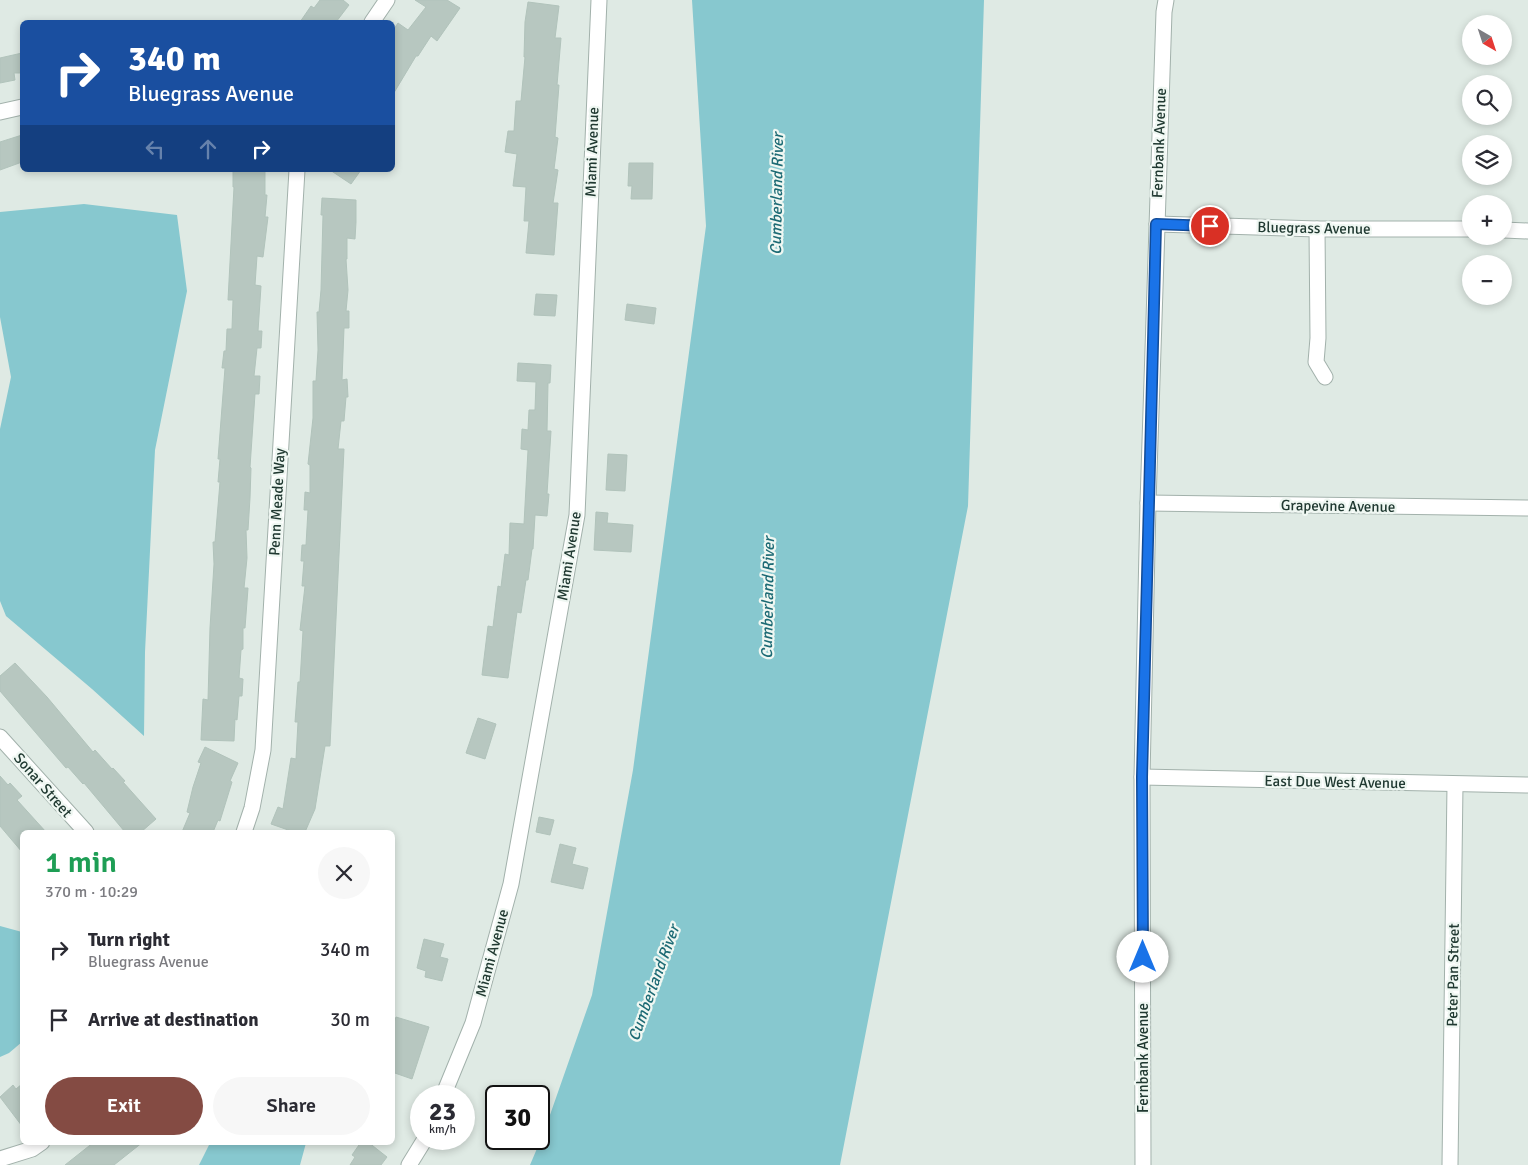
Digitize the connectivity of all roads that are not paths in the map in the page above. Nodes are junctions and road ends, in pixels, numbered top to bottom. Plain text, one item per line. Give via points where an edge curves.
1 (386, 0) edge
2 (598, 0) edge
3 (1166, 0) edge
4 (373, 20) edge
5 (20, 107) edge
6 (0, 112) edge
7 (296, 172) edge
8 (1156, 224) junction
9 (1462, 229) edge
10 (1317, 230) junction
11 (1512, 230) edge
12 (1528, 231) edge
13 (1325, 377) dead end
14 (1148, 503) junction
15 (1528, 508) edge
16 (0, 737) edge
17 (1142, 777) junction
18 (1455, 785) junction
19 (1528, 785) edge
20 (84, 830) edge
21 (245, 830) edge
22 (448, 1085) edge
23 (38, 1145) edge
24 (418, 1150) edge
25 (0, 1159) edge
26 (409, 1165) edge
27 (1143, 1165) edge
28 (1450, 1165) edge

1 - 4 street
2 - 22 street, Miami Avenue via 577,515 511,884 473,1023
3 - 8 street, Fernbank Avenue
5 - 6 street
7 - 21 street, Penn Meade Way via 262,750 252,808
8 - 10 street, Bluegrass Avenue
8 - 14 street, Fernbank Avenue
9 - 10 street, Bluegrass Avenue
10 - 13 street via 1316,362
11 - 12 street
14 - 15 street, Grapevine Avenue
14 - 17 street, Fernbank Avenue
16 - 20 street, Sonar Street
17 - 18 street, East Due West Avenue
17 - 27 street, Fernbank Avenue
18 - 19 street, East Due West Avenue
18 - 28 street, Peter Pan Street
23 - 25 street
24 - 26 street

